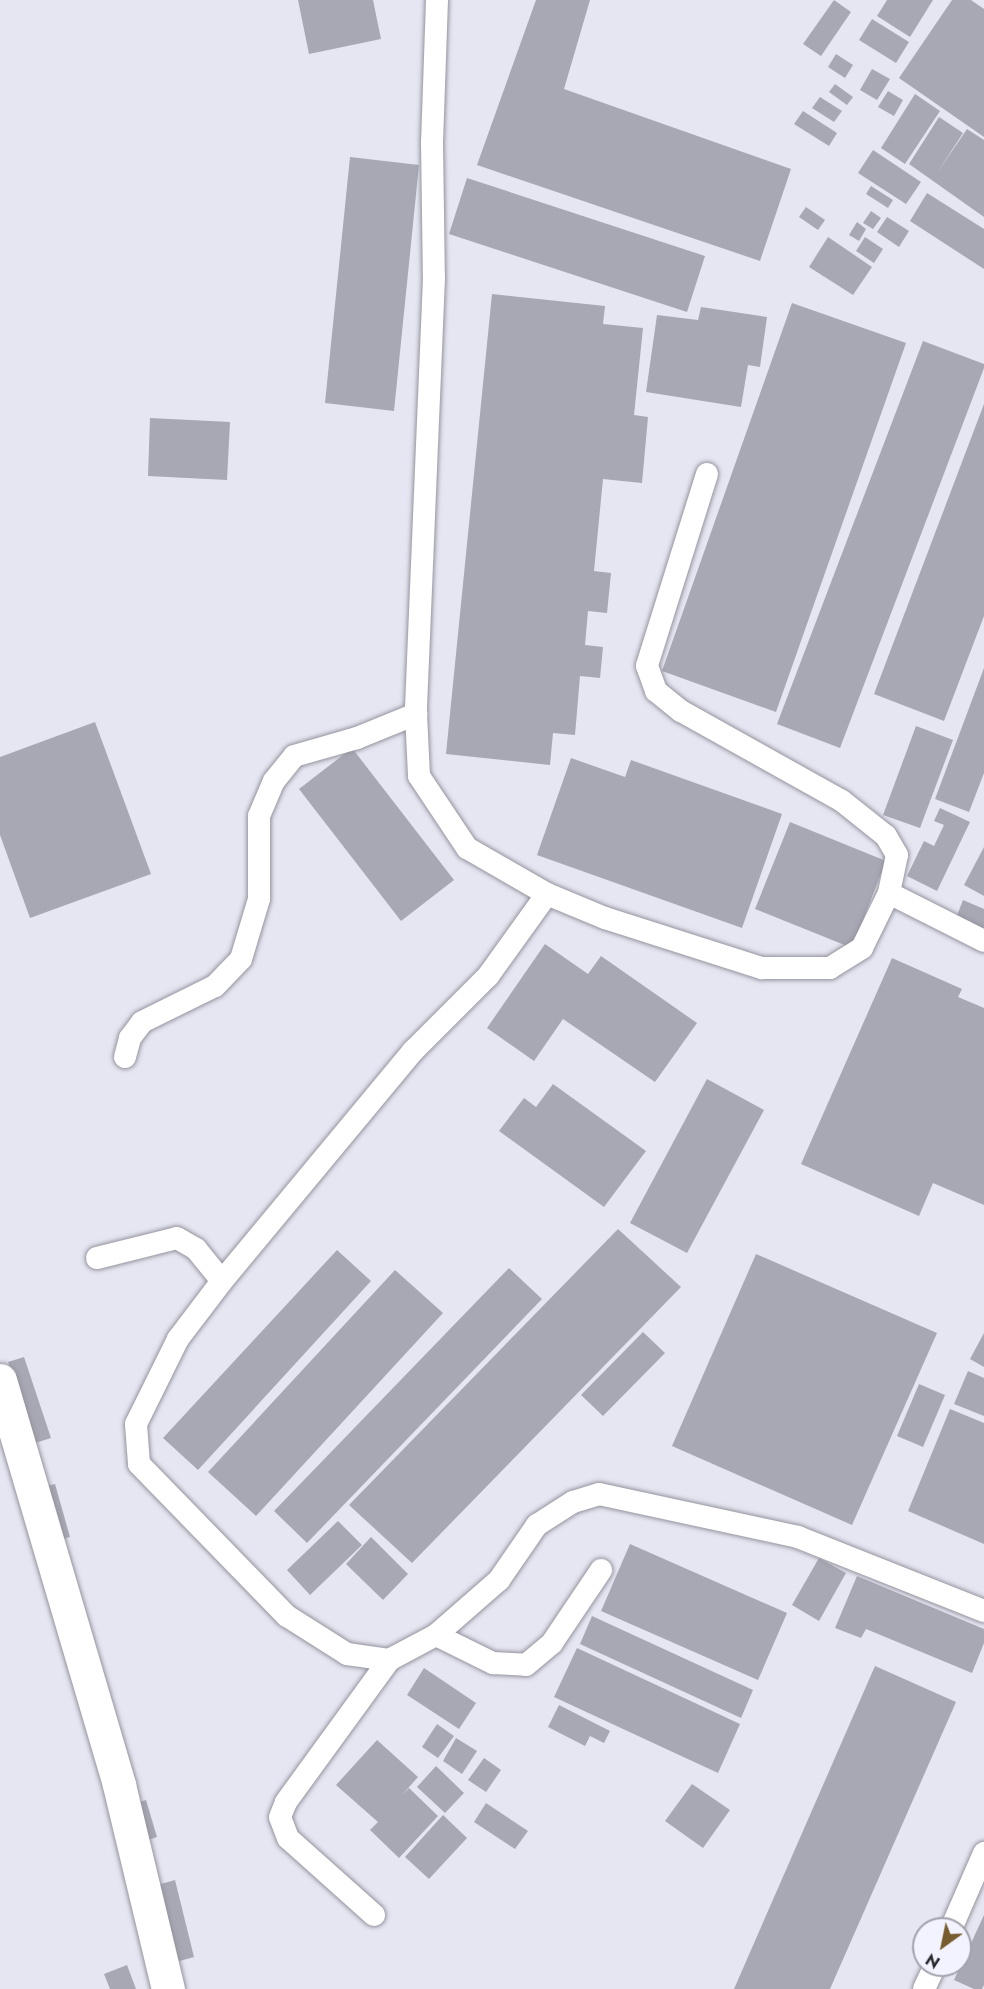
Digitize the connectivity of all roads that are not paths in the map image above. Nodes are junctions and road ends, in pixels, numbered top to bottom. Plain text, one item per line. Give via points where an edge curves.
1 (437, 0) edge
2 (707, 474) dead end
3 (416, 714) junction
4 (889, 893) junction
5 (547, 894) junction
6 (984, 941) edge
7 (125, 1057) dead end
8 (97, 1258) dead end
9 (222, 1281) junction
10 (0, 1380) edge
11 (601, 1569) dead end
12 (984, 1611) edge
13 (436, 1635) junction
14 (389, 1660) junction
15 (984, 1853) edge
16 (374, 1915) dead end
17 (956, 1917) edge
18 (168, 1989) edge

1 - 3 lane via 432,142 434,278
2 - 4 lane via 647,666 656,691 681,711 842,801 886,836 897,855
3 - 5 lane via 418,776 467,848
3 - 7 lane via 357,738 294,756 274,781 259,816 259,899 241,959 216,986 142,1022 130,1038
4 - 5 lane via 862,948 830,968 762,969 605,918
4 - 6 lane
5 - 9 lane via 488,976 413,1051
8 - 9 lane via 177,1238 196,1249
9 - 14 lane via 178,1339 155,1381 136,1424 139,1464 287,1616 347,1654
10 - 18 street via 119,1785
11 - 13 lane via 552,1643 526,1665 493,1663
12 - 13 lane via 798,1537 599,1494 573,1502 537,1525 500,1580
13 - 14 lane
14 - 16 lane via 286,1802 280,1817 288,1838
15 - 17 lane

